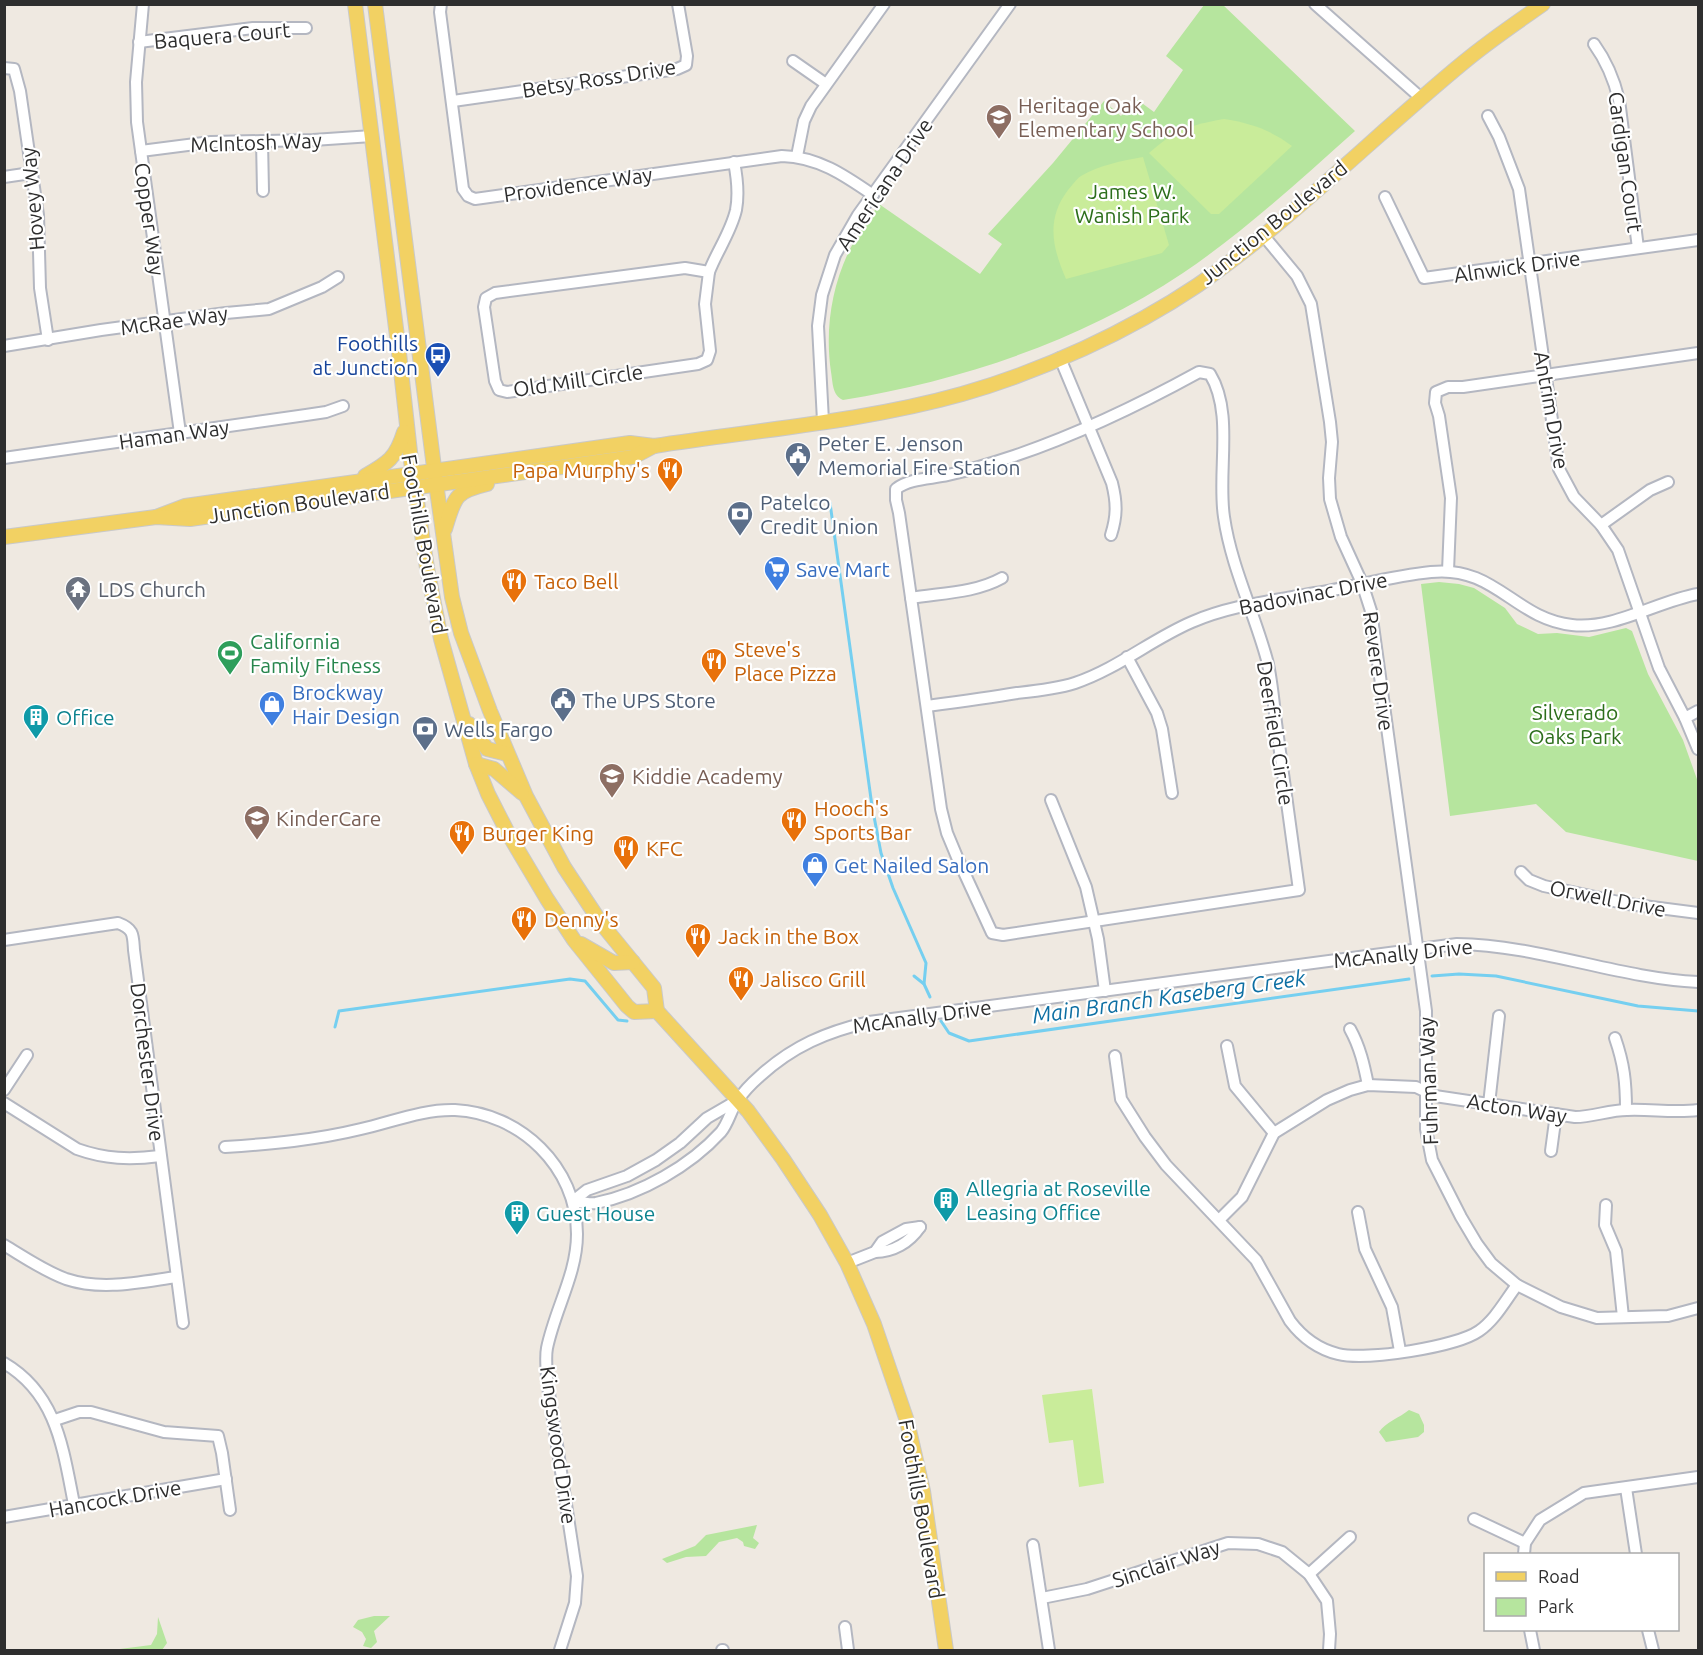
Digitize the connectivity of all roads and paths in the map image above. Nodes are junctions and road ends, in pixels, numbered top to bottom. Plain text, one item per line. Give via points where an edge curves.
1 (143, 4) edge
2 (355, 4) edge
3 (375, 4) edge
4 (441, 4) edge
5 (678, 4) edge
6 (884, 4) edge
7 (1010, 4) edge
8 (1315, 4) edge
9 (1543, 4) edge
10 (306, 28) dead end
11 (139, 42) junction
12 (1594, 44) dead end
13 (793, 61) dead end
14 (4, 68) edge
15 (826, 84) junction
16 (1421, 98) junction
17 (453, 100) junction
18 (1488, 116) dead end
19 (372, 136) junction
20 (262, 141) junction
21 (141, 151) junction
22 (797, 156) junction
23 (735, 162) junction
24 (31, 173) junction
25 (4, 177) edge
26 (264, 190) dead end
27 (873, 195) junction
28 (1385, 197) dead end
29 (1264, 236) junction
30 (1698, 240) edge
31 (1638, 248) junction
32 (1530, 264) junction
33 (709, 272) junction
34 (338, 277) dead end
35 (164, 321) junction
36 (48, 340) junction
37 (4, 346) edge
38 (1698, 353) edge
39 (1060, 358) junction
40 (1545, 375) junction
41 (343, 406) dead end
42 (823, 421) junction
43 (1089, 427) junction
44 (406, 428) junction
45 (180, 433) junction
46 (654, 446) junction
47 (4, 458) edge
48 (550, 468) junction
49 (434, 469) junction
50 (412, 472) junction
51 (356, 481) junction
52 (1668, 482) dead end
53 (436, 483) junction
54 (414, 487) junction
55 (156, 517) junction
56 (1601, 525) junction
57 (444, 535) junction
58 (1111, 535) dead end
59 (4, 537) edge
60 (1448, 571) junction
61 (1002, 578) dead end
62 (1362, 583) junction
63 (1698, 594) edge
64 (911, 598) junction
65 (1249, 604) junction
66 (1639, 612) junction
67 (1127, 657) junction
68 (927, 706) junction
69 (1698, 711) edge
70 (463, 715) junction
71 (1685, 718) junction
72 (1698, 749) edge
73 (507, 753) junction
74 (476, 764) junction
75 (1172, 793) dead end
76 (526, 796) junction
77 (1051, 800) dead end
78 (1521, 872) dead end
79 (1698, 913) edge
80 (1095, 922) junction
81 (4, 940) edge
82 (574, 940) junction
83 (1416, 949) junction
84 (633, 962) junction
85 (1698, 982) edge
86 (1105, 991) junction
87 (657, 1011) junction
88 (1499, 1016) dead end
89 (1350, 1029) dead end
90 (1615, 1038) dead end
91 (1227, 1046) dead end
92 (27, 1055) dead end
93 (1115, 1056) dead end
94 (1368, 1085) junction
95 (4, 1090) edge
96 (1426, 1091) junction
97 (738, 1100) junction
98 (4, 1103) edge
99 (1489, 1104) junction
100 (1626, 1110) junction
101 (1698, 1110) edge
102 (1556, 1114) junction
103 (1274, 1133) junction
104 (225, 1147) dead end
105 (1551, 1151) dead end
106 (160, 1156) junction
107 (573, 1201) junction
108 (1606, 1205) dead end
109 (1358, 1212) dead end
110 (1219, 1220) junction
111 (920, 1227) dead end
112 (4, 1245) edge
113 (846, 1263) junction
114 (176, 1277) junction
115 (1517, 1285) junction
116 (1698, 1308) edge
117 (1623, 1317) junction
118 (183, 1323) dead end
119 (1400, 1352) junction
120 (4, 1363) edge
121 (54, 1420) junction
122 (1698, 1477) edge
123 (226, 1479) junction
124 (1626, 1488) junction
125 (74, 1504) junction
126 (230, 1509) dead end
127 (4, 1517) edge
128 (1474, 1519) dead end
129 (1350, 1537) dead end
130 (1033, 1545) dead end
131 (1524, 1549) edge
132 (1636, 1553) edge
133 (1309, 1574) junction
134 (1042, 1598) junction
135 (845, 1627) dead end
136 (1530, 1631) edge
137 (1648, 1631) edge
138 (560, 1650) edge
139 (848, 1650) edge
140 (946, 1650) edge
141 (1049, 1650) edge
142 (1329, 1650) edge
143 (1534, 1650) edge
144 (1653, 1650) edge

1 - 11 street, Copper Way
2 - 19 main road, Foothills Boulevard
3 - 49 main road, Foothills Boulevard
4 - 17 street, Providence Way
5 - 17 street, Betsy Ross Drive via 687,56 686,65 677,69
6 - 15 street
7 - 27 street, Americana Drive
8 - 16 street
9 - 16 main road, Junction Boulevard
10 - 11 street, Baquera Court via 253,28
11 - 21 street, Copper Way via 136,102
12 - 31 street, Cardigan Court via 1614,79
13 - 15 street
14 - 24 street, Hovey Way via 14,69 20,91
15 - 22 street via 804,120
16 - 29 main road, Junction Boulevard
17 - 23 street, Providence Way via 463,189 475,199
18 - 32 street, Antrim Drive via 1519,189
19 - 20 street, McIntosh Way
19 - 44 main road, Foothills Boulevard
20 - 21 street, McIntosh Way via 211,142
20 - 26 street
21 - 35 street, Copper Way
22 - 23 street, Providence Way
22 - 27 street, Providence Way via 837,170
23 - 33 street, Old Mill Circle via 736,208
24 - 25 street
24 - 36 street, Hovey Way
27 - 42 street, Americana Drive via 835,255 822,295 817,344
28 - 32 street, Alnwick Drive via 1424,278
29 - 39 main road, Junction Boulevard via 1159,309
29 - 62 street, Revere Drive via 1297,276 1311,304 1332,442 1330,499 1341,537
30 - 31 street, Alnwick Drive
31 - 32 street, Alnwick Drive
32 - 40 street, Antrim Drive
33 - 33 street, Old Mill Circle via 705,304 710,351 707,360 507,392 499,390 484,307 486,298 495,293 674,268
34 - 35 street, McRae Way via 269,309
35 - 36 street, McRae Way
35 - 45 street, Copper Way
36 - 37 street, McRae Way
38 - 40 street
39 - 42 main road, Junction Boulevard via 961,394
39 - 43 street
40 - 56 street, Antrim Drive via 1559,469 1574,497
40 - 60 street via 1448,387 1436,392 1451,498
41 - 45 street, Haman Way via 316,414
42 - 46 main road, Junction Boulevard
43 - 58 street via 1116,500
43 - 64 street, Deerfield Circle via 1013,456 949,475 905,482 896,489
43 - 65 street, Deerfield Circle via 1198,372 1210,374 1216,384 1223,425 1224,518
44 - 50 main road, Foothills Boulevard
44 - 51 main road via 395,455
45 - 47 street, Haman Way
46 - 48 main road, Junction Boulevard via 633,457
46 - 49 main road, Junction Boulevard via 630,443
48 - 53 main road, Junction Boulevard
48 - 57 main road via 465,490 456,497
49 - 50 main road, Junction Boulevard
49 - 53 main road, Foothills Boulevard
50 - 51 main road, Junction Boulevard
50 - 54 main road, Foothills Boulevard
51 - 55 main road, Junction Boulevard via 185,506
52 - 56 street
53 - 54 main road, Junction Boulevard
53 - 57 main road, Foothills Boulevard
54 - 55 main road, Junction Boulevard via 190,519
54 - 70 main road, Foothills Boulevard via 441,639
55 - 59 main road, Junction Boulevard
56 - 66 street, Antrim Drive via 1618,550
57 - 73 main road, Foothills Boulevard via 461,633
60 - 62 street, Badovinac Drive
60 - 66 street, Badovinac Drive via 1492,584 1527,610 1557,622 1588,625
61 - 64 street via 991,585
62 - 65 street, Badovinac Drive
62 - 83 street, Revere Drive via 1371,611
63 - 66 street, Badovinac Drive
64 - 68 street, Deerfield Circle
65 - 67 street, Badovinac Drive via 1189,623
65 - 80 street, Deerfield Circle via 1267,662 1299,890
66 - 71 street, Antrim Drive via 1659,668
67 - 68 street, Badovinac Drive via 1098,674 1065,685
67 - 75 street via 1157,713
68 - 80 street, Deerfield Circle via 947,833 992,933 1003,935
69 - 71 street
70 - 73 main road via 487,749
70 - 74 main road, Foothills Boulevard
71 - 72 street, Antrim Drive
73 - 76 main road, Foothills Boulevard
74 - 76 main road via 494,769
74 - 82 main road, Foothills Boulevard via 509,835
76 - 84 main road, Foothills Boulevard via 577,887
77 - 80 street via 1086,887
78 - 79 street, Orwell Drive via 1544,886 1628,904
80 - 86 street
81 - 106 street, Dorchester Drive via 118,923 128,927 133,936
82 - 84 main road via 614,963
82 - 87 main road, Foothills Boulevard via 631,1010
83 - 85 street, McAnally Drive via 1484,944 1627,973
83 - 86 street, McAnally Drive
83 - 96 street, Fuhrman Way via 1426,1011
84 - 87 main road, Foothills Boulevard via 654,988
86 - 97 street, McAnally Drive via 838,1029 791,1052 759,1076
87 - 97 main road, Foothills Boulevard
88 - 99 street
89 - 94 street via 1358,1043
90 - 100 street via 1626,1076
91 - 103 street via 1235,1086
92 - 95 street
93 - 110 street via 1121,1099 1145,1137
94 - 96 street, Acton Way
94 - 103 street, Acton Way via 1327,1100
96 - 99 street, Acton Way via 1435,1096
96 - 115 street, Fuhrman Way via 1426,1130 1432,1160 1477,1244 1491,1263
97 - 107 street, McAnally Drive via 707,1118 656,1160 627,1176 587,1190
97 - 107 street, McAnally Drive via 722,1131 693,1158 668,1174 593,1204
97 - 113 main road, Foothills Boulevard via 783,1159
98 - 106 street via 77,1149 119,1159
99 - 102 street, Acton Way
100 - 101 street, Acton Way
100 - 102 street, Acton Way via 1587,1117
102 - 105 street
103 - 110 street via 1242,1197
104 - 107 street, Kingswood Drive via 308,1140 425,1112 455,1110 501,1120 524,1133 545,1152
106 - 114 street, Dorchester Drive
107 - 138 street, Kingswood Drive via 575,1259 547,1350 546,1380 577,1576 575,1604
108 - 117 street via 1605,1225 1616,1251
109 - 119 street via 1362,1240 1392,1307
110 - 119 street via 1256,1260 1285,1313 1305,1338 1350,1356
111 - 113 street via 906,1229 882,1242 875,1252
112 - 114 street via 47,1271 80,1283 110,1286
113 - 140 main road, Foothills Boulevard via 878,1335 907,1420 923,1491
114 - 118 street, Dorchester Drive
115 - 117 street, Fuhrman Way via 1561,1307 1597,1318
115 - 119 street via 1487,1324 1469,1337
116 - 117 street, Fuhrman Way via 1668,1316
120 - 121 street via 39,1394
121 - 123 street via 79,1412 91,1413 164,1432 218,1436
121 - 125 street
122 - 124 street
123 - 125 street, Hancock Drive
123 - 126 street
124 - 131 street via 1584,1493 1540,1520
124 - 132 street
125 - 127 street, Hancock Drive
128 - 131 street
129 - 133 street
130 - 134 street
133 - 134 street, Sinclair Way via 1282,1552 1258,1544 1228,1543 1087,1589
133 - 142 street, Sinclair Way via 1327,1601
134 - 141 street
135 - 139 street
136 - 143 street
137 - 144 street

